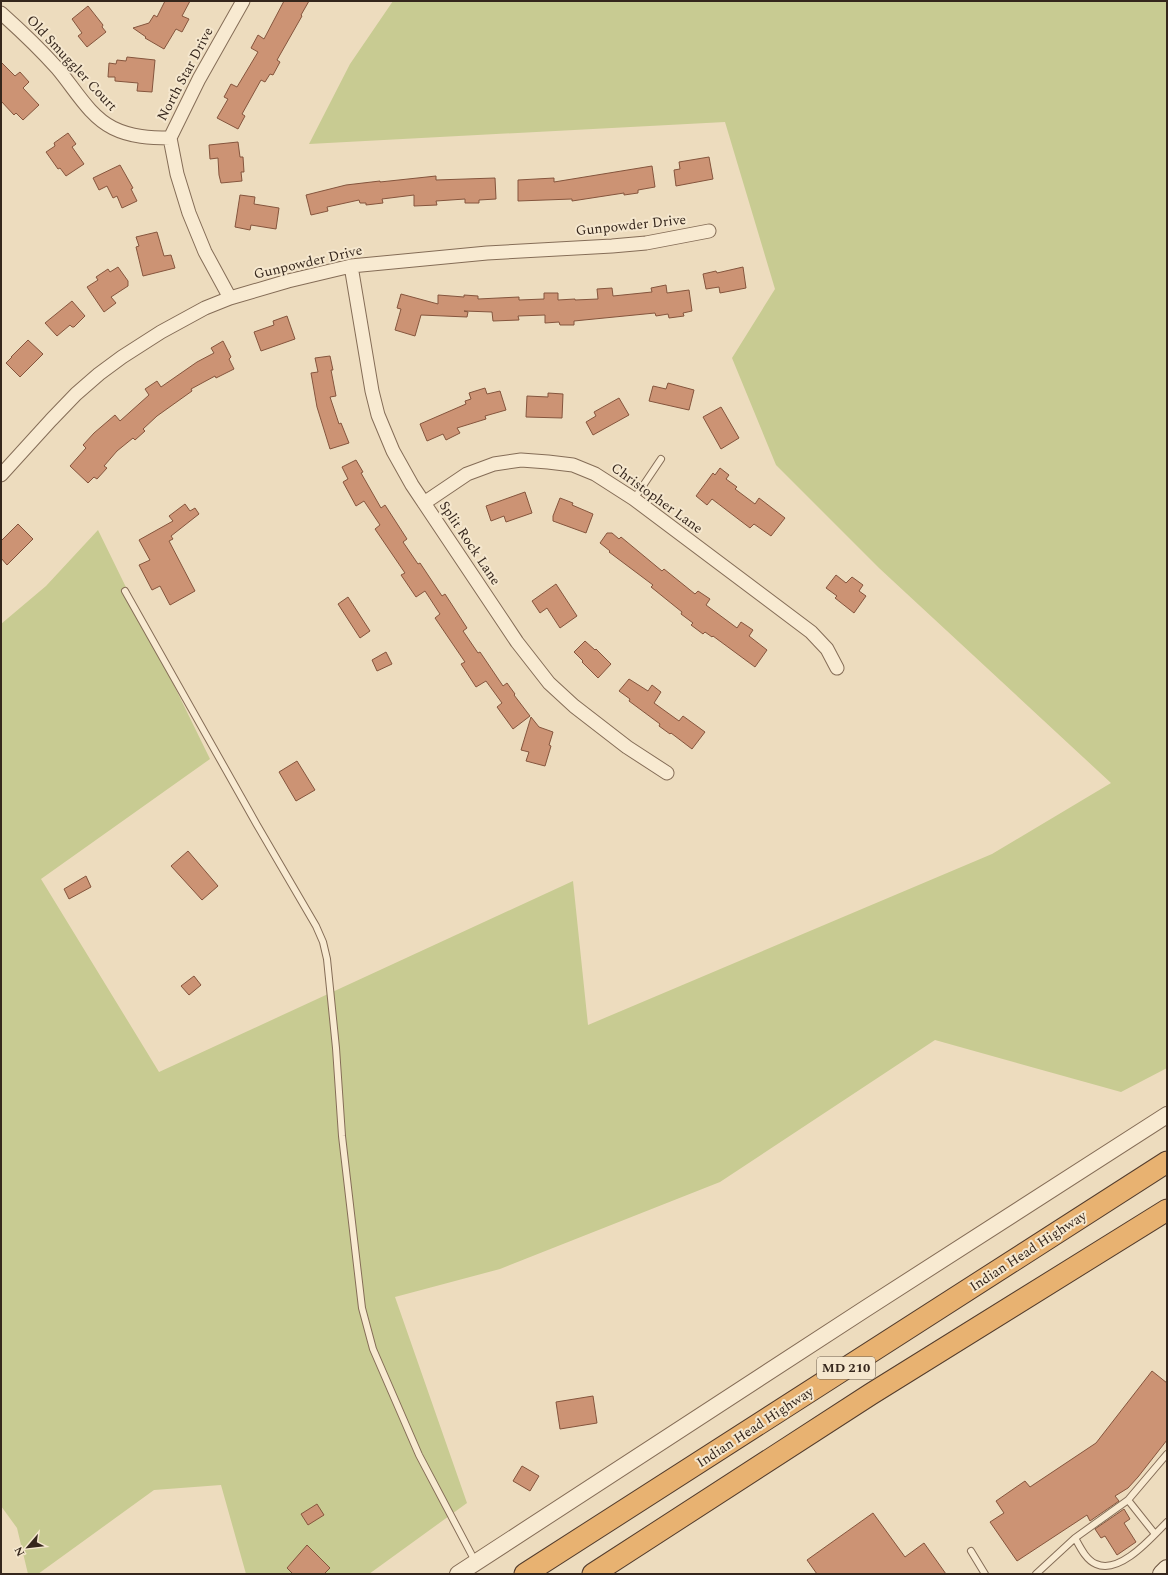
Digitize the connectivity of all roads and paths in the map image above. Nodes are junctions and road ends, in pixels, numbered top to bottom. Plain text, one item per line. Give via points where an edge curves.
1 (243, 1) edge
2 (1, 13) edge
3 (170, 138) junction
4 (709, 231) dead end
5 (351, 266) junction
6 (230, 298) junction
7 (661, 459) dead end
8 (1, 475) edge
9 (634, 499) junction
10 (424, 503) junction
11 (125, 591) dead end
12 (837, 668) dead end
13 (667, 773) dead end
14 (1167, 1115) edge
15 (1167, 1162) edge
16 (1167, 1210) edge
17 (1166, 1456) edge
18 (1128, 1500) junction
19 (1167, 1522) edge
20 (1155, 1534) junction
21 (1074, 1538) junction
22 (971, 1551) dead end
23 (476, 1562) junction
24 (1167, 1569) edge
25 (458, 1574) edge
26 (525, 1574) edge
27 (593, 1574) edge
28 (985, 1574) edge
29 (1036, 1574) edge
30 (1162, 1574) edge

1 - 3 street, North Star Drive via 199,79
2 - 3 street, Old Smuggler Court via 58,69 100,119 113,128 132,135
3 - 6 street, North Star Drive via 177,174 189,213 205,252
4 - 5 street, Gunpowder Drive via 646,243
5 - 6 street, Gunpowder Drive
5 - 10 street, Split Rock Lane via 378,414 393,451
6 - 8 street, Gunpowder Drive via 205,308 161,332 105,370 66,405
7 - 9 lane
9 - 10 street, Christopher Lane via 595,474 573,465 521,460 494,464 467,474
9 - 12 street, Christopher Lane via 811,632 827,649
10 - 13 street, Split Rock Lane via 517,642 549,684 621,742
11 - 23 lane via 323,942 327,959 342,1136 362,1308 373,1349 419,1455
14 - 23 street
15 - 26 highway, Indian Head Highway / MD 210
16 - 27 highway, MD 210 via 864,1398
17 - 18 lane
18 - 20 lane
18 - 21 lane
19 - 20 lane
20 - 21 lane via 1126,1560 1104,1566 1089,1560
21 - 29 lane
22 - 28 lane
23 - 25 street
24 - 30 main road

